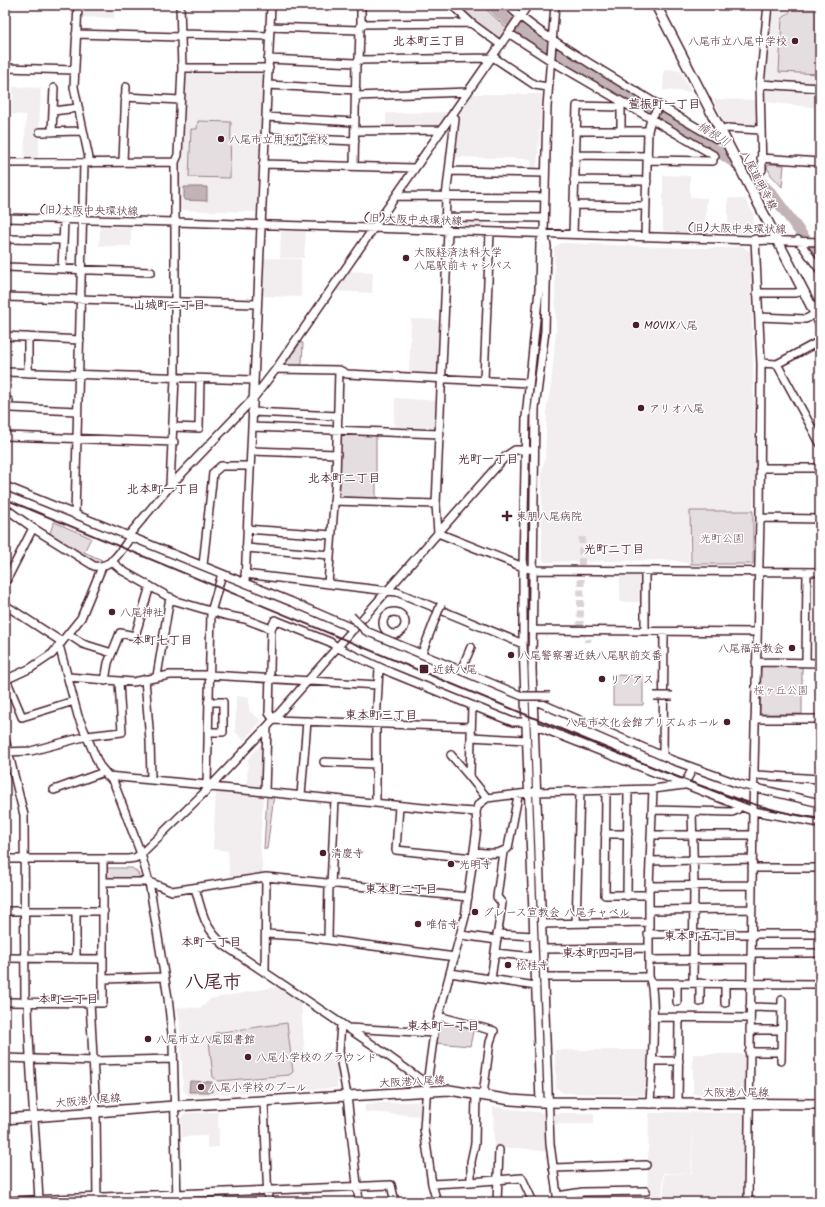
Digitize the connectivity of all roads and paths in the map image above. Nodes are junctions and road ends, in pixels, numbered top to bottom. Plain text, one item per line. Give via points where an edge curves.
1 (78, 5) edge
2 (180, 5) edge
3 (271, 5) edge
4 (361, 5) edge
5 (452, 5) edge
6 (507, 5) edge
7 (528, 5) edge
8 (555, 5) edge
9 (656, 5) edge
10 (768, 5) edge
11 (520, 17) junction
12 (471, 23) junction
13 (269, 27) junction
14 (360, 27) junction
15 (76, 34) junction
16 (510, 34) junction
17 (180, 36) junction
18 (269, 36) junction
19 (552, 41) junction
20 (501, 45) junction
21 (492, 58) junction
22 (268, 59) junction
23 (550, 59) junction
24 (358, 62) junction
25 (5, 68) edge
26 (182, 68) junction
27 (269, 68) junction
28 (74, 70) junction
29 (760, 84) junction
30 (268, 85) junction
31 (126, 87) dead end
32 (548, 87) junction
33 (54, 88) dead end
34 (820, 88) edge
35 (468, 92) junction
36 (356, 93) junction
37 (125, 97) junction
38 (180, 100) junction
39 (658, 106) junction
40 (78, 108) junction
41 (53, 111) junction
42 (453, 115) junction
43 (266, 117) junction
44 (651, 119) junction
45 (355, 122) junction
46 (441, 130) junction
47 (761, 130) junction
48 (355, 131) junction
49 (576, 131) junction
50 (621, 131) junction
51 (648, 131) junction
52 (40, 132) dead end
53 (52, 132) junction
54 (82, 132) junction
55 (721, 134) junction
56 (265, 137) junction
57 (355, 141) junction
58 (575, 156) junction
59 (648, 158) junction
60 (761, 158) junction
61 (123, 162) junction
62 (175, 162) junction
63 (820, 162) edge
64 (5, 163) edge
65 (87, 163) junction
66 (263, 164) junction
67 (354, 166) junction
68 (415, 168) junction
69 (762, 170) dead end
70 (449, 171) junction
71 (545, 173) junction
72 (574, 180) junction
73 (647, 181) junction
74 (396, 196) junction
75 (446, 197) junction
76 (545, 197) junction
77 (574, 205) junction
78 (646, 206) junction
79 (445, 217) junction
80 (5, 218) edge
81 (544, 218) junction
82 (64, 220) junction
83 (83, 221) junction
84 (176, 222) junction
85 (260, 226) junction
86 (374, 228) junction
87 (446, 231) junction
88 (490, 232) junction
89 (544, 233) junction
90 (573, 234) junction
91 (645, 237) junction
92 (5, 239) edge
93 (755, 239) junction
94 (776, 239) junction
95 (63, 240) junction
96 (798, 240) junction
97 (819, 243) edge
98 (5, 267) edge
99 (62, 269) junction
100 (82, 270) junction
101 (820, 270) edge
102 (151, 272) dead end
103 (803, 290) junction
104 (757, 293) junction
105 (5, 297) edge
106 (81, 300) junction
107 (175, 302) junction
108 (256, 304) junction
109 (815, 314) junction
110 (759, 317) junction
111 (820, 323) edge
112 (5, 336) edge
113 (28, 336) junction
114 (80, 340) junction
115 (820, 340) edge
116 (761, 363) junction
117 (777, 364) junction
118 (276, 369) junction
119 (339, 370) junction
120 (5, 372) edge
121 (28, 373) junction
122 (79, 375) junction
123 (175, 378) junction
124 (442, 378) junction
125 (200, 379) junction
126 (254, 380) junction
127 (484, 380) junction
128 (529, 383) junction
129 (252, 400) junction
130 (8, 403) edge
131 (77, 411) junction
132 (252, 412) junction
133 (338, 416) junction
134 (252, 427) junction
135 (174, 428) junction
136 (337, 430) junction
137 (440, 434) junction
138 (5, 436) edge
139 (76, 438) junction
140 (174, 442) junction
141 (820, 443) edge
142 (524, 450) junction
143 (534, 450) junction
144 (251, 451) junction
145 (337, 454) junction
146 (250, 466) junction
147 (760, 468) junction
148 (820, 468) edge
149 (5, 486) edge
150 (170, 486) junction
151 (334, 501) junction
152 (436, 504) junction
153 (5, 508) edge
154 (75, 515) junction
155 (760, 518) junction
156 (820, 519) edge
157 (33, 528) junction
158 (247, 530) junction
159 (438, 533) junction
160 (332, 535) junction
161 (130, 536) junction
162 (246, 548) junction
163 (330, 555) junction
164 (111, 561) junction
165 (203, 566) junction
166 (102, 567) junction
167 (523, 567) junction
168 (533, 570) junction
169 (645, 571) junction
170 (758, 572) junction
171 (807, 572) junction
172 (820, 572) edge
173 (222, 574) junction
174 (245, 574) junction
175 (244, 582) junction
176 (5, 583) edge
177 (328, 584) junction
178 (150, 586) junction
179 (388, 591) junction
180 (170, 597) junction
181 (441, 604) dead end
182 (5, 605) edge
183 (211, 612) junction
184 (352, 616) dead end
185 (271, 628) junction
186 (354, 629) junction
187 (533, 630) junction
188 (645, 632) junction
189 (664, 632) junction
190 (756, 632) junction
191 (68, 634) junction
192 (60, 644) junction
193 (523, 644) junction
194 (471, 647) dead end
195 (338, 648) junction
196 (112, 653) junction
197 (420, 654) junction
198 (756, 662) junction
199 (806, 663) junction
200 (820, 663) edge
201 (379, 668) junction
202 (462, 668) junction
203 (208, 675) junction
204 (157, 676) junction
205 (68, 677) junction
206 (6, 679) edge
207 (145, 679) junction
208 (270, 679) junction
209 (105, 681) junction
210 (309, 681) junction
211 (119, 682) junction
212 (378, 685) junction
213 (524, 691) junction
214 (550, 696) dead end
215 (654, 696) dead end
216 (673, 696) dead end
217 (74, 701) junction
218 (533, 701) junction
219 (208, 702) junction
220 (472, 706) junction
221 (755, 719) junction
222 (820, 719) edge
223 (274, 720) junction
224 (306, 721) junction
225 (526, 722) junction
226 (376, 724) junction
227 (534, 725) junction
228 (471, 727) junction
229 (267, 728) junction
230 (208, 732) junction
231 (86, 736) junction
232 (471, 737) junction
233 (5, 739) edge
234 (526, 740) junction
235 (7, 752) edge
236 (450, 755) dead end
237 (663, 756) junction
238 (324, 762) dead end
239 (376, 764) junction
240 (693, 768) junction
241 (105, 774) junction
242 (755, 775) junction
243 (470, 777) junction
244 (151, 778) junction
245 (820, 778) edge
246 (684, 785) junction
247 (208, 786) junction
248 (754, 788) junction
249 (653, 789) junction
250 (54, 790) dead end
251 (606, 790) junction
252 (628, 790) junction
253 (580, 791) junction
254 (265, 792) junction
255 (536, 792) junction
256 (528, 793) junction
257 (301, 795) junction
258 (518, 796) junction
259 (487, 798) junction
260 (335, 799) junction
261 (376, 802) junction
262 (820, 803) edge
263 (398, 806) junction
264 (740, 806) junction
265 (653, 810) junction
266 (692, 811) junction
267 (753, 811) junction
268 (476, 812) junction
269 (820, 823) edge
270 (606, 834) junction
271 (628, 834) junction
272 (652, 835) junction
273 (753, 835) junction
274 (693, 836) junction
275 (503, 852) junction
276 (141, 854) junction
277 (474, 855) junction
278 (5, 859) edge
279 (25, 860) junction
280 (103, 860) junction
281 (651, 860) junction
282 (694, 860) junction
283 (752, 860) junction
284 (752, 868) junction
285 (820, 868) edge
286 (266, 877) junction
287 (103, 882) junction
288 (148, 882) junction
289 (330, 884) junction
290 (694, 885) junction
291 (752, 885) junction
292 (649, 886) junction
293 (195, 888) junction
294 (649, 895) junction
295 (626, 896) junction
296 (468, 897) junction
297 (693, 909) junction
298 (751, 909) junction
299 (649, 910) junction
300 (5, 911) edge
301 (24, 911) junction
302 (76, 911) junction
303 (104, 911) junction
304 (648, 922) junction
305 (576, 923) junction
306 (542, 924) junction
307 (266, 934) junction
308 (461, 934) junction
309 (648, 934) junction
310 (751, 934) junction
311 (820, 934) edge
312 (694, 935) junction
313 (534, 936) junction
314 (497, 937) junction
315 (328, 940) junction
316 (648, 948) junction
317 (543, 949) junction
318 (495, 953) junction
319 (820, 953) edge
320 (751, 956) junction
321 (455, 957) junction
322 (534, 957) junction
323 (5, 958) edge
324 (25, 959) junction
325 (76, 959) junction
326 (103, 959) junction
327 (649, 960) junction
328 (694, 960) junction
329 (264, 972) junction
330 (450, 973) junction
331 (164, 977) junction
332 (544, 977) junction
333 (104, 979) junction
334 (491, 979) junction
335 (650, 980) junction
336 (697, 983) junction
337 (725, 983) junction
338 (677, 984) junction
339 (750, 984) junction
340 (820, 984) edge
341 (536, 986) junction
342 (782, 1000) dead end
343 (5, 1002) edge
344 (26, 1002) junction
345 (90, 1002) junction
346 (677, 1002) dead end
347 (700, 1002) dead end
348 (725, 1003) dead end
349 (750, 1007) junction
350 (782, 1008) junction
351 (438, 1016) junction
352 (653, 1017) junction
353 (679, 1018) junction
354 (750, 1018) junction
355 (341, 1025) junction
356 (348, 1028) junction
357 (750, 1030) junction
358 (781, 1030) junction
359 (434, 1033) junction
360 (749, 1052) junction
361 (780, 1052) junction
362 (5, 1058) edge
363 (28, 1058) junction
364 (173, 1059) junction
365 (652, 1060) junction
366 (95, 1061) junction
367 (679, 1061) junction
368 (781, 1061) dead end
369 (426, 1088) junction
370 (480, 1094) junction
371 (347, 1096) junction
372 (264, 1101) junction
373 (544, 1102) junction
374 (650, 1104) junction
375 (678, 1104) junction
376 (749, 1104) junction
377 (820, 1104) edge
378 (174, 1106) junction
379 (96, 1112) junction
380 (34, 1117) junction
381 (5, 1119) edge
382 (499, 1150) dead end
383 (646, 1165) dead end
384 (553, 1168) junction
385 (497, 1180) junction
386 (472, 1182) junction
387 (432, 1184) junction
388 (358, 1186) junction
389 (268, 1189) junction
390 (646, 1191) dead end
391 (177, 1194) junction
392 (557, 1199) edge
393 (97, 1200) edge
394 (5, 1201) edge
395 (38, 1201) edge
396 (177, 1202) edge
397 (268, 1202) edge
398 (359, 1202) edge
399 (395, 1202) edge
400 (437, 1202) edge
401 (497, 1202) edge
402 (532, 1202) edge
403 (748, 1202) edge

1 - 15 street
2 - 17 street
3 - 13 street
4 - 14 street
5 - 12 street
6 - 11 street
7 - 11 street
8 - 19 street
9 - 55 main road, 八尾道明寺線
10 - 29 street
11 - 16 street
11 - 19 street
12 - 14 street
12 - 20 street
13 - 14 street
13 - 18 street
14 - 24 street
15 - 17 street
15 - 28 street
16 - 20 street
16 - 23 street
17 - 18 street
17 - 26 street
18 - 22 street
19 - 23 street
19 - 39 street
20 - 21 street
21 - 24 street
21 - 32 street via 535,85
21 - 35 street
22 - 24 street
22 - 27 street
23 - 32 street
23 - 44 street
24 - 36 street
25 - 28 street
26 - 27 street
26 - 38 street
27 - 30 street
28 - 40 street
29 - 34 street
29 - 47 street
30 - 36 street
30 - 43 street
31 - 37 street
32 - 71 street
33 - 41 street
35 - 36 street
35 - 42 street
36 - 45 street
37 - 38 street
37 - 61 street
38 - 62 street via 178,155
39 - 44 street
39 - 55 street via 717,139
40 - 41 street
40 - 54 street
41 - 53 street
42 - 46 street
42 - 70 street via 455,119
43 - 45 street
43 - 56 street
44 - 51 street
44 - 59 street via 714,159
45 - 48 street
46 - 48 street
46 - 68 street
47 - 55 street via 726,128
47 - 60 street
48 - 57 street
49 - 50 street
49 - 50 street via 577,106 621,107
49 - 58 street
50 - 51 street
51 - 59 street
52 - 53 street
53 - 54 street
54 - 65 street
55 - 94 main road, 八尾道明寺線
56 - 57 street
56 - 66 street
57 - 67 street
58 - 59 street
58 - 72 street
59 - 73 street
60 - 63 street
60 - 69 street
61 - 62 street
61 - 65 street
62 - 84 street
64 - 65 street
65 - 83 street
66 - 67 street
66 - 85 street
67 - 68 street
68 - 74 street
70 - 71 street
70 - 75 street
71 - 76 street
72 - 73 street
72 - 77 street
73 - 78 street
74 - 75 street
74 - 86 street
75 - 76 street
75 - 79 street
76 - 81 street
77 - 78 street
77 - 90 street
78 - 91 street
79 - 81 street
79 - 87 street
80 - 82 street, (旧)大阪中央環状線
81 - 89 street
82 - 83 street, (旧)大阪中央環状線
82 - 95 street
83 - 84 street, (旧)大阪中央環状線
83 - 100 street
84 - 85 street, (旧)大阪中央環状線
84 - 107 street
85 - 86 street, (旧)大阪中央環状線
85 - 108 street
86 - 87 street, (旧)大阪中央環状線
86 - 118 street
87 - 88 street, (旧)大阪中央環状線
87 - 124 street
88 - 89 street, (旧)大阪中央環状線
88 - 127 street
89 - 90 street, (旧)大阪中央環状線
89 - 128 street via 540,244 539,290
89 - 143 street via 547,246 545,331 536,397
90 - 91 street, (旧)大阪中央環状線
91 - 93 street, (旧)大阪中央環状線
92 - 95 street
93 - 94 street, (旧)大阪中央環状線
93 - 104 street
94 - 96 street, (旧)大阪中央環状線
94 - 103 main road, 八尾道明寺線
95 - 99 street
96 - 97 street, (旧)大阪中央環状線
96 - 101 street
98 - 99 street
99 - 100 street
100 - 102 street
100 - 106 street
103 - 104 street via 796,293
103 - 109 main road, 八尾道明寺線
104 - 110 street
105 - 106 street
106 - 107 street
106 - 114 street
107 - 108 street
107 - 123 street
108 - 126 street
109 - 110 street via 806,319
109 - 111 main road, 八尾道明寺線
110 - 116 street
112 - 113 street
113 - 114 street
113 - 121 street
114 - 122 street
115 - 117 street
116 - 117 street
116 - 147 street
117 - 141 street
118 - 119 street
118 - 129 street
119 - 124 street via 347,374
119 - 133 street
120 - 121 street
121 - 122 street
122 - 123 street
122 - 131 street
123 - 125 street
123 - 135 street
124 - 127 street
124 - 137 street
125 - 126 street
125 - 135 street via 199,428
126 - 129 street
127 - 128 street
128 - 142 street
129 - 132 street
129 - 150 street
130 - 131 street
131 - 139 street
132 - 133 street
132 - 134 street
133 - 136 street
134 - 136 street
134 - 144 street
135 - 140 street
136 - 137 street
136 - 145 street
137 - 152 street
138 - 139 street
139 - 140 street
139 - 154 street
140 - 150 street
142 - 143 street
142 - 159 street via 515,450 506,456
142 - 167 street
143 - 168 street
144 - 145 street
144 - 146 street
145 - 151 street
146 - 158 street
146 - 165 street via 221,466 213,473
147 - 148 street
147 - 155 street
149 - 154 street
150 - 161 street
151 - 152 street
151 - 160 street
152 - 159 street
153 - 157 street
154 - 161 street
155 - 156 street
155 - 170 street
157 - 166 street via 94,566
157 - 176 street
158 - 160 street
158 - 162 street
159 - 167 street
159 - 179 street
160 - 163 street
161 - 164 street
161 - 165 street
162 - 163 street
162 - 174 street
163 - 177 street
164 - 166 street
164 - 178 street
165 - 173 street
166 - 191 street via 81,618
167 - 168 street
167 - 193 street
168 - 169 street
168 - 187 street
169 - 170 street
169 - 188 street
170 - 171 street
170 - 190 street
171 - 172 street
171 - 199 street
173 - 175 street
173 - 183 street
174 - 175 street
174 - 177 street
175 - 186 street
177 - 179 street
178 - 180 street
178 - 196 street via 135,636 120,633
179 - 186 street
179 - 193 street via 397,592
180 - 183 street
180 - 204 street
181 - 197 street, bridge
182 - 192 street
183 - 185 street
183 - 203 street
184 - 197 street, bridge via 366,631
185 - 195 street via 275,620 330,642
185 - 208 street
186 - 195 street
187 - 188 street
187 - 218 street
188 - 189 street
189 - 190 street
189 - 237 street
190 - 198 street
191 - 192 street
191 - 196 street via 83,644
192 - 205 street
192 - 206 street via 52,654 31,668
193 - 213 street
194 - 202 street
195 - 201 street
195 - 210 street
196 - 209 street
197 - 202 street, bridge
198 - 199 street
198 - 221 street
199 - 200 street
201 - 212 street
201 - 220 street
202 - 214 street, bridge via 522,696
203 - 204 street
203 - 208 street
203 - 219 street
204 - 207 street
205 - 209 street
205 - 217 street
206 - 217 street via 22,717
207 - 211 street
207 - 244 street
208 - 210 street
208 - 223 street via 269,713
209 - 211 street
210 - 212 street
210 - 223 street
211 - 231 street via 122,732
212 - 226 street
213 - 218 street
213 - 225 street
215 - 216 street, bridge
217 - 231 street
218 - 227 street
218 - 237 street
219 - 230 street
219 - 230 street via 223,702 223,732
220 - 225 street via 513,722
220 - 228 street
221 - 222 street
221 - 242 street
223 - 224 street
223 - 229 street
224 - 226 street
224 - 257 street
225 - 234 street
226 - 228 street
226 - 239 street
227 - 246 street
227 - 255 street
228 - 232 street
229 - 247 street
229 - 254 street
230 - 247 street
231 - 235 street via 46,748
231 - 241 street via 98,765
232 - 234 street
232 - 243 street
233 - 235 street
234 - 256 street
235 - 279 street via 24,815
236 - 243 street
237 - 240 street
238 - 239 street
239 - 261 street
240 - 246 street
240 - 248 street
241 - 244 street
241 - 250 street
241 - 276 street via 114,783
242 - 245 street
242 - 248 street
243 - 259 street
244 - 247 street
246 - 249 street
246 - 264 street
247 - 254 street
247 - 276 street
248 - 262 street
248 - 267 street
249 - 252 street
249 - 265 street
251 - 252 street
251 - 253 street
251 - 270 street
252 - 271 street
253 - 255 street
253 - 305 street
254 - 257 street
255 - 256 street
255 - 306 street
256 - 258 street
256 - 313 street
257 - 260 street
258 - 259 street via 502,795
258 - 275 street via 508,848
259 - 268 street via 478,805
260 - 261 street
260 - 289 street
261 - 263 street
263 - 268 street
263 - 277 street via 396,850
264 - 266 street via 732,812
264 - 267 street
265 - 266 street
265 - 272 street
266 - 274 street
267 - 269 street
267 - 273 street
268 - 277 street
270 - 271 street
270 - 295 street via 605,895
271 - 295 street
272 - 274 street
272 - 281 street
273 - 274 street
273 - 283 street
274 - 282 street
275 - 277 street
275 - 314 street via 497,897 502,903
276 - 280 street via 135,858
276 - 288 street
277 - 296 street
278 - 279 street
279 - 280 street
279 - 301 street
280 - 287 street
281 - 282 street
281 - 292 street
282 - 283 street
282 - 290 street
283 - 284 street
284 - 285 street
284 - 291 street
286 - 289 street
286 - 293 street
286 - 307 street
287 - 288 street
287 - 303 street
288 - 293 street via 172,891
288 - 331 street
289 - 296 street
289 - 315 street
290 - 291 street
290 - 292 street
290 - 297 street
291 - 298 street
292 - 294 street
293 - 329 street via 211,934
294 - 295 street
294 - 299 street
296 - 308 street
297 - 298 street
297 - 299 street
297 - 312 street
298 - 310 street
299 - 304 street
300 - 301 street
301 - 302 street
301 - 324 street
302 - 303 street
302 - 325 street
303 - 326 street
304 - 305 street
304 - 309 street
305 - 306 street
306 - 317 street
307 - 315 street
307 - 329 street
308 - 314 street
308 - 321 street
309 - 312 street
309 - 316 street
310 - 311 street
310 - 312 street
310 - 320 street
312 - 328 street
313 - 314 street
313 - 322 street
314 - 318 street
315 - 321 street
316 - 317 street
316 - 327 street
317 - 332 street
318 - 322 street
318 - 334 street
319 - 320 street
320 - 328 street
320 - 339 street
321 - 330 street
322 - 341 street
323 - 324 street
324 - 325 street
324 - 344 street
325 - 326 street
326 - 333 street
327 - 328 street
327 - 335 street
328 - 336 street
329 - 355 street
330 - 334 street
330 - 351 street
331 - 333 street
331 - 364 street
332 - 335 street
332 - 373 street
333 - 345 street via 103,1003
334 - 341 street
335 - 338 street
335 - 352 street
336 - 337 street
336 - 338 street
336 - 347 street
337 - 339 street
337 - 348 street
338 - 346 street
339 - 340 street
339 - 349 street
341 - 373 street
342 - 350 street
343 - 344 street
344 - 345 street
344 - 363 street
345 - 366 street
349 - 350 street
349 - 354 street
350 - 358 street
351 - 359 street
351 - 370 street via 494,1032
352 - 353 street
352 - 365 street
353 - 354 street
353 - 367 street
354 - 357 street
355 - 356 street
355 - 371 street via 339,1050
356 - 359 street
356 - 369 street
357 - 358 street
357 - 360 street
358 - 361 street
359 - 369 street
360 - 361 street
360 - 376 street
361 - 368 street
362 - 363 street
363 - 366 street
363 - 380 street
364 - 366 street
364 - 378 street
365 - 367 street
365 - 374 street
366 - 379 street
367 - 375 street
369 - 370 main road, 大阪港八尾線
369 - 371 main road, 大阪港八尾線
369 - 387 street via 424,1129
370 - 373 main road, 大阪港八尾線
370 - 386 street via 471,1162
371 - 372 main road, 大阪港八尾線
371 - 388 street
372 - 378 main road, 大阪港八尾線
372 - 389 street
373 - 374 main road, 大阪港八尾線
373 - 384 street
374 - 375 main road, 大阪港八尾線
375 - 376 main road, 大阪港八尾線
376 - 377 main road, 大阪港八尾線
376 - 403 street
378 - 379 main road, 大阪港八尾線
378 - 391 street
379 - 380 main road, 大阪港八尾線
379 - 393 street
380 - 381 main road, 大阪港八尾線
380 - 395 street
382 - 385 street
383 - 384 street
384 - 392 street
385 - 386 street
385 - 401 street
385 - 402 street via 522,1178
386 - 387 street
387 - 400 street
388 - 389 street
388 - 398 street
388 - 399 street via 391,1185
389 - 391 street
389 - 397 street
390 - 392 street via 583,1192
391 - 393 street
391 - 396 street
393 - 395 street
394 - 395 street

